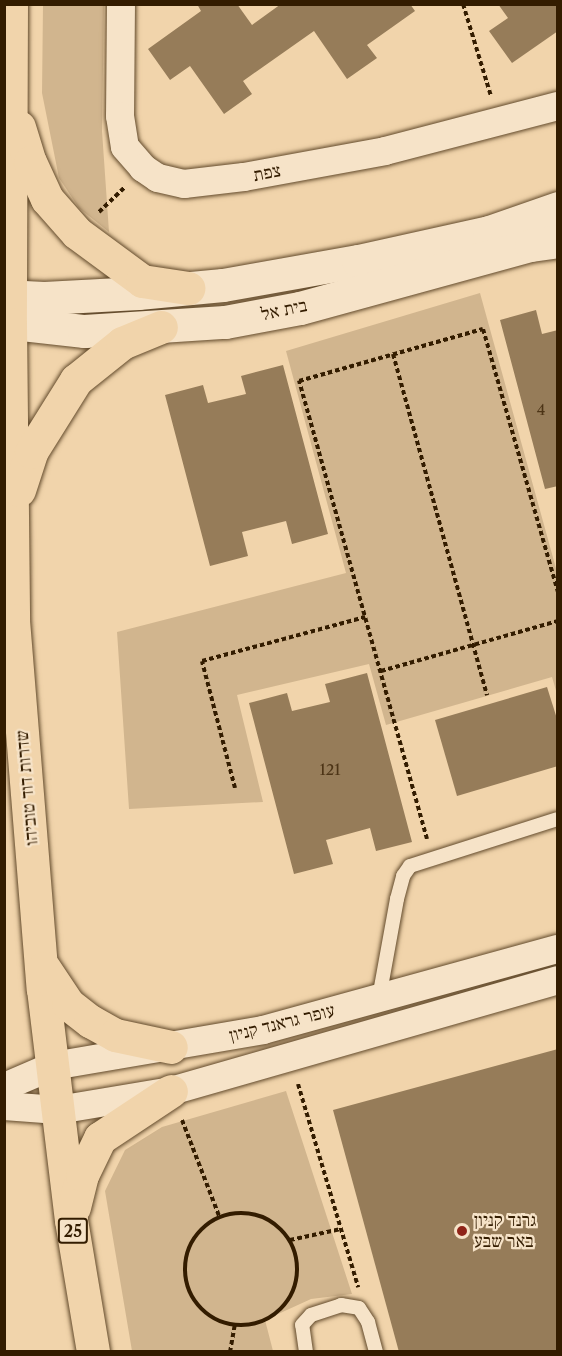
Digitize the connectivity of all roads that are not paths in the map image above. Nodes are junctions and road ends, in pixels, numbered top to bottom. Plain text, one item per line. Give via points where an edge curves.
1 (11, 4) edge
2 (121, 4) edge
3 (10, 97) junction
4 (558, 106) edge
5 (558, 208) edge
6 (558, 241) edge
7 (188, 288) junction
8 (7, 310) edge
9 (161, 327) junction
10 (12, 514) junction
11 (557, 819) edge
12 (558, 949) edge
13 (42, 964) junction
14 (558, 980) edge
15 (379, 998) junction
16 (171, 1047) junction
17 (53, 1066) junction
18 (4, 1087) edge
19 (171, 1091) junction
20 (4, 1106) edge
21 (58, 1110) junction
22 (71, 1220) junction
23 (93, 1352) edge
24 (306, 1352) edge
25 (376, 1352) edge

1 - 3 highway, שדרות דוד טוביהו / 25
2 - 4 street, צפת via 120,117 125,147 135,161 158,178 184,184 244,177 385,151
3 - 7 highway via 30,162 47,199 76,233 142,281
3 - 8 highway, שדרות דוד טוביהו / 25
5 - 7 street, בית אל via 489,232 358,261
6 - 9 street, בית אל via 300,308 225,322
7 - 8 street, בית אל
8 - 9 street, בית אל via 84,331
8 - 10 highway, שדרות דוד טוביהו / 25
9 - 10 highway via 122,344 76,380 31,452
10 - 13 highway, שדרות דוד טוביהו / 25 via 14,620
11 - 15 lane via 410,866 397,899
12 - 15 street, עופר גראנד קניון
13 - 16 highway via 68,1004 90,1021 115,1035
13 - 17 highway, שדרות דוד טוביהו / 25
14 - 19 street, עופר גראנד קניון
15 - 16 street, עופר גראנד קניון via 263,1030
16 - 17 street, עופר גראנד קניון
17 - 18 street, עופר גראנד קניון
17 - 21 highway, שדרות דוד טוביהו / 25
19 - 21 street, עופר גראנד קניון
19 - 22 highway via 100,1138 82,1175
20 - 21 street, עופר גראנד קניון
21 - 22 highway, שדרות דוד טוביהו / 25
22 - 23 highway, שדרות דוד טוביהו / 25
24 - 25 lane via 302,1325 311,1315 341,1305 359,1308 368,1322

